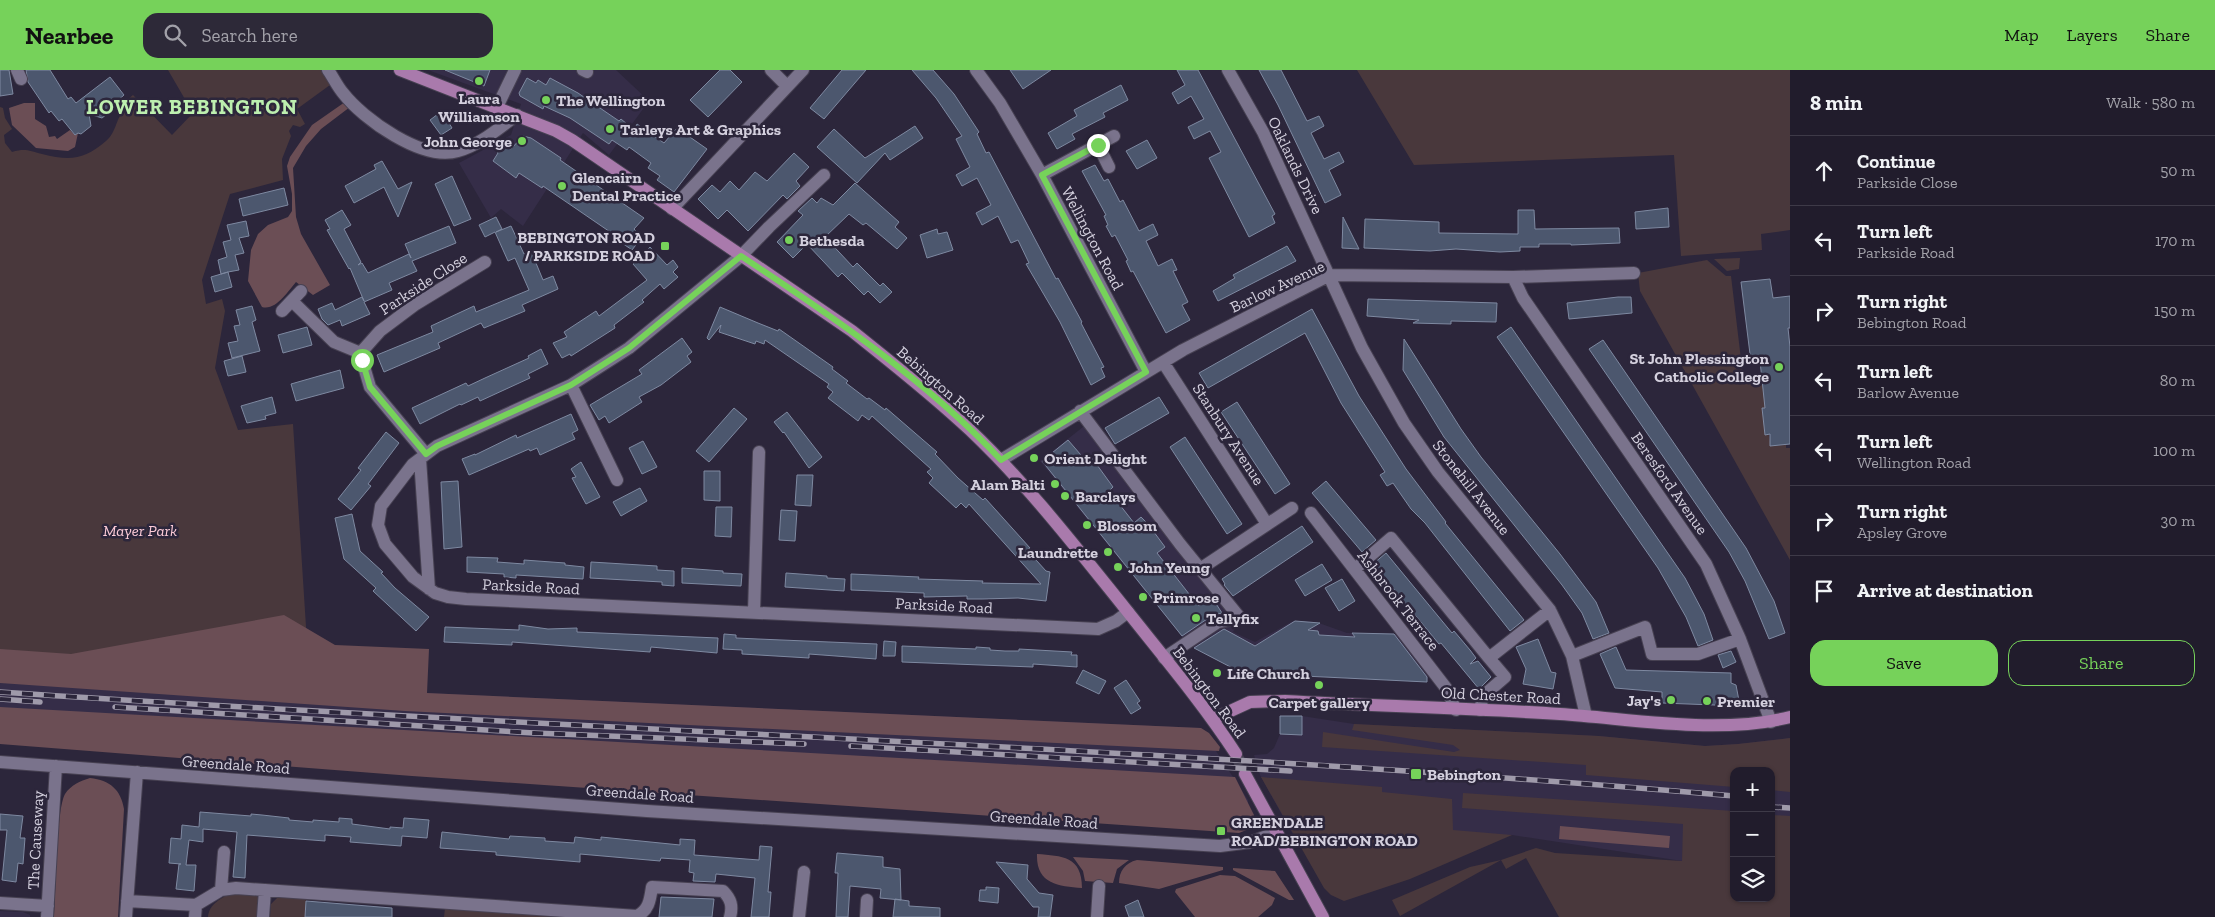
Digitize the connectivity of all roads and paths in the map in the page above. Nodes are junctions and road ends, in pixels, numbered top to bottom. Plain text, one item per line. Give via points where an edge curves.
1 (328, 70) edge
2 (400, 70) edge
3 (515, 70) edge
4 (771, 70) edge
5 (803, 70) edge
6 (1228, 70) edge
7 (982, 72) edge
8 (787, 86) junction
9 (497, 107) junction
10 (517, 115) junction
11 (1114, 136) dead end
12 (1098, 145) junction
13 (1109, 167) dead end
14 (824, 175) dead end
15 (1042, 175) junction
16 (672, 210) junction
17 (741, 256) junction
18 (485, 262) dead end
19 (1634, 273) dead end
20 (1330, 275) junction
21 (1513, 277) junction
22 (282, 311) dead end
23 (363, 354) junction
24 (1163, 362) junction
25 (1146, 372) junction
26 (571, 385) junction
27 (1080, 411) junction
28 (758, 452) dead end
29 (423, 457) junction
30 (1001, 460) junction
31 (617, 480) dead end
32 (1292, 508) dead end
33 (1311, 513) dead end
34 (1267, 524) junction
35 (1200, 568) junction
36 (1356, 569) junction
37 (429, 588) junction
38 (1550, 610) junction
39 (754, 612) junction
40 (1128, 612) junction
41 (1740, 639) junction
42 (1572, 656) junction
43 (1164, 658) junction
44 (1489, 658) junction
45 (1456, 710) junction
46 (1480, 710) junction
47 (1586, 716) junction
48 (1790, 717) edge
49 (1213, 719) junction
50 (1771, 722) junction
51 (1236, 754) tunnel mouth
52 (0, 762) edge
53 (56, 766) junction
54 (137, 772) junction
55 (1245, 774) tunnel mouth
56 (1277, 832) junction
57 (224, 852) dead end
58 (804, 872) dead end
59 (1099, 886) dead end
60 (222, 890) junction
61 (265, 890) junction
62 (868, 900) dead end
63 (127, 901) junction
64 (0, 903) edge
65 (195, 911) edge
66 (48, 912) edge
67 (126, 917) edge
68 (263, 917) edge
69 (730, 917) edge
70 (800, 917) edge
71 (866, 917) edge
72 (1097, 917) edge
73 (1323, 917) edge

1 - 10 street via 343,93 367,117 418,147 437,152 457,152 481,141
2 - 9 main road, Bebington Road
3 - 9 street
4 - 8 street
5 - 8 street
6 - 20 street, Oaklands Drive via 1263,132
7 - 15 street, Wellington Road
8 - 16 street
9 - 10 main road, Bebington Road
10 - 16 main road, Bebington Road via 572,140
11 - 12 street
12 - 13 street
12 - 15 street
14 - 17 street, Parkside Road
15 - 25 street, Wellington Road
16 - 17 main road, Bebington Road
17 - 26 street, Parkside Road via 629,348
17 - 30 main road, Bebington Road via 852,331
18 - 23 street, Parkside Close via 416,304 380,331
19 - 21 street, Barlow Avenue
20 - 21 street, Barlow Avenue
20 - 24 street, Barlow Avenue
20 - 38 street, Stonehill Avenue via 1362,348 1404,423 1468,511
21 - 41 street, Beresford Avenue via 1523,298 1706,564
22 - 23 street via 296,296 334,342
23 - 29 street via 370,387
24 - 25 street, Barlow Avenue
24 - 34 street, Stanbury Avenue
25 - 27 street, Barlow Avenue
26 - 29 street, Parkside Road via 437,446
26 - 31 street
27 - 30 street, Barlow Avenue
27 - 35 street
28 - 39 street
29 - 37 street
29 - 37 street, Parkside Road via 398,482 381,506 378,525 385,544 413,578
30 - 40 main road, Bebington Road
32 - 34 street
33 - 36 street, Ashbrook Terrace
34 - 35 street
35 - 43 street via 1240,618 1218,622
36 - 44 street via 1390,538
36 - 45 street, Ashbrook Terrace via 1446,688
37 - 39 street, Parkside Road via 448,598
38 - 42 street, Stonehill Avenue
38 - 44 street
39 - 40 street, Parkside Road via 1098,628
40 - 43 main road, Bebington Road
41 - 42 street via 1698,654 1652,654 1645,627
41 - 50 street, Beresford Avenue
42 - 47 street, Stonehill Avenue
43 - 49 main road, Bebington Road
44 - 46 street via 1505,677 1484,696
45 - 46 main road, Old Chester Road
45 - 49 main road, Old Chester Road via 1250,702
46 - 47 main road, Old Chester Road
47 - 50 main road, Old Chester Road via 1709,726
48 - 50 main road, Old Chester Road
49 - 51 main road, Bebington Road
52 - 53 street, Greendale Road
53 - 54 street, Greendale Road
53 - 66 street, The Causeway
54 - 56 street, Greendale Road via 648,811 1220,846 1251,842
54 - 63 street
55 - 56 main road
56 - 73 main road
57 - 60 street
58 - 70 street
59 - 72 street
60 - 61 street
60 - 65 street
61 - 68 street
61 - 69 street via 636,916 645,912 652,887 723,891 729,897
62 - 71 street
63 - 65 street
63 - 67 street
64 - 66 street

